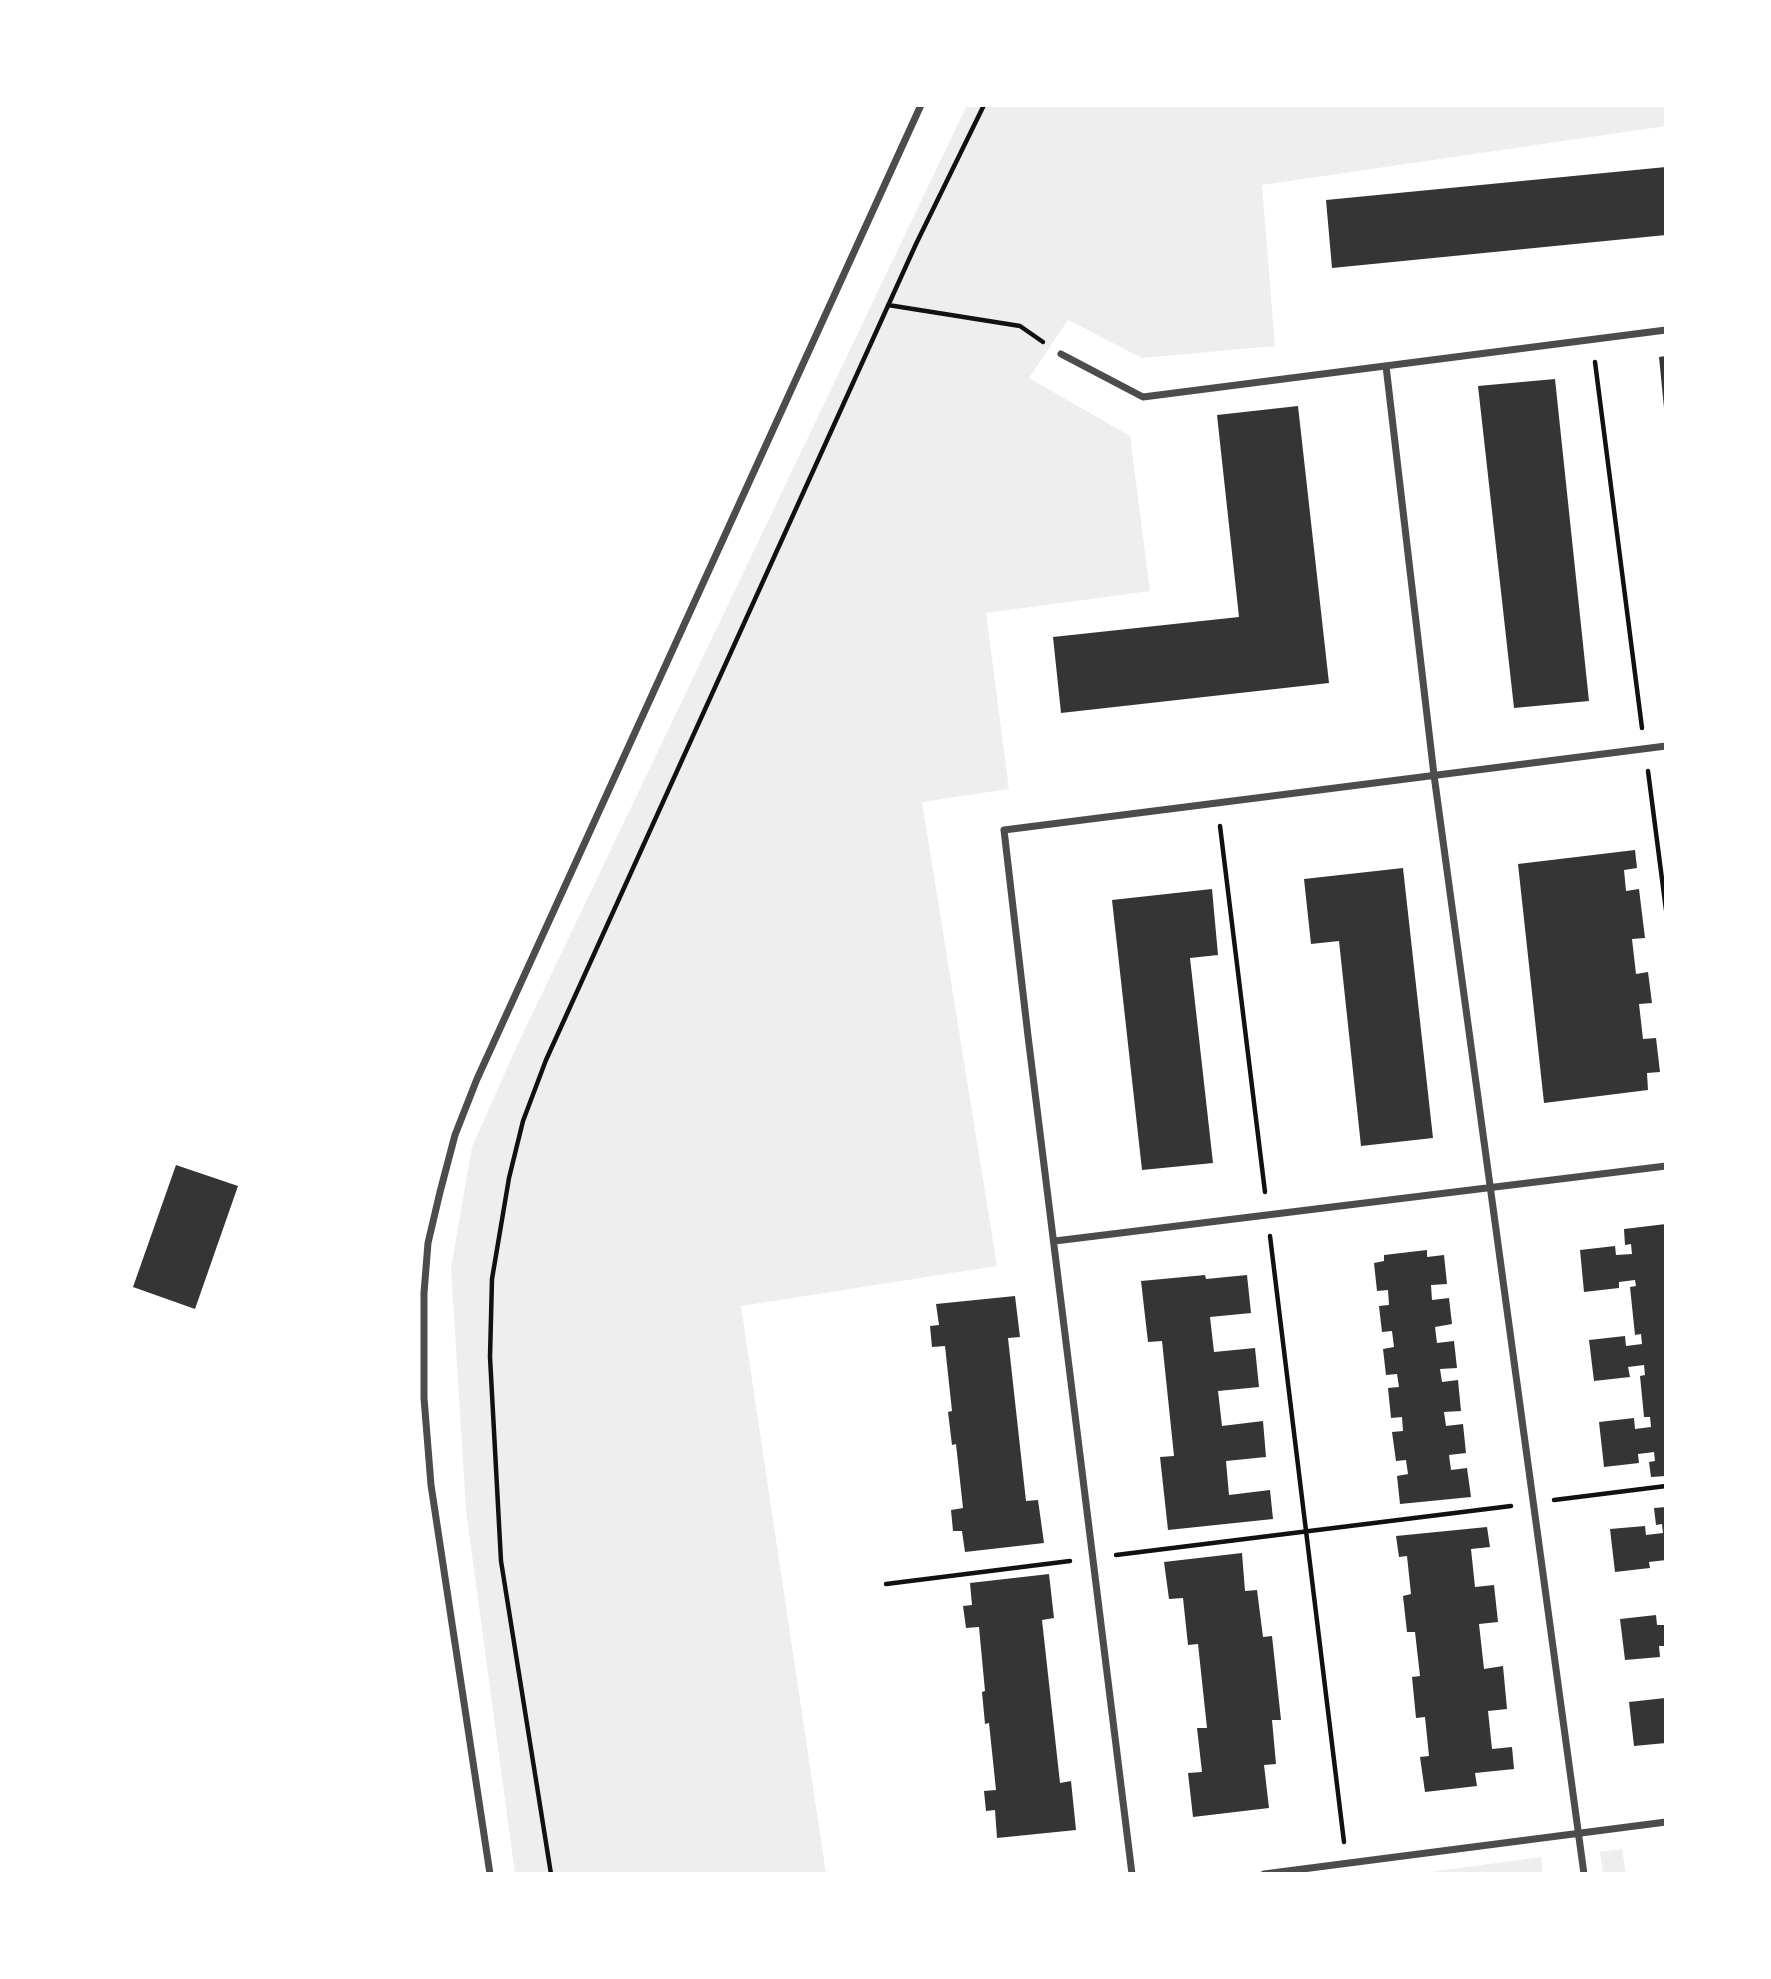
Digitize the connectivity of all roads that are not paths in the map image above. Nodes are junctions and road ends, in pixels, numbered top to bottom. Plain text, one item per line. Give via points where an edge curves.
1 (921, 105) edge
2 (1666, 331) edge
3 (1061, 354) road end
4 (1386, 366) junction
5 (1666, 746) edge
6 (1434, 775) junction
7 (1666, 1166) edge
8 (1491, 1187) junction
9 (1055, 1241) junction
10 (1666, 1822) edge
11 (1579, 1833) junction
12 (490, 1874) edge
13 (1132, 1874) edge
14 (1264, 1874) edge
15 (1584, 1874) edge

1 - 12 street via 477,1079 440,1192 428,1243 424,1293 424,1398 431,1485
2 - 4 street
3 - 4 street via 1143,397
4 - 6 street
5 - 6 street
6 - 8 street
6 - 9 street via 1004,830
7 - 8 street
8 - 9 street
8 - 11 street
9 - 13 street
10 - 11 street
11 - 14 street
11 - 15 street

